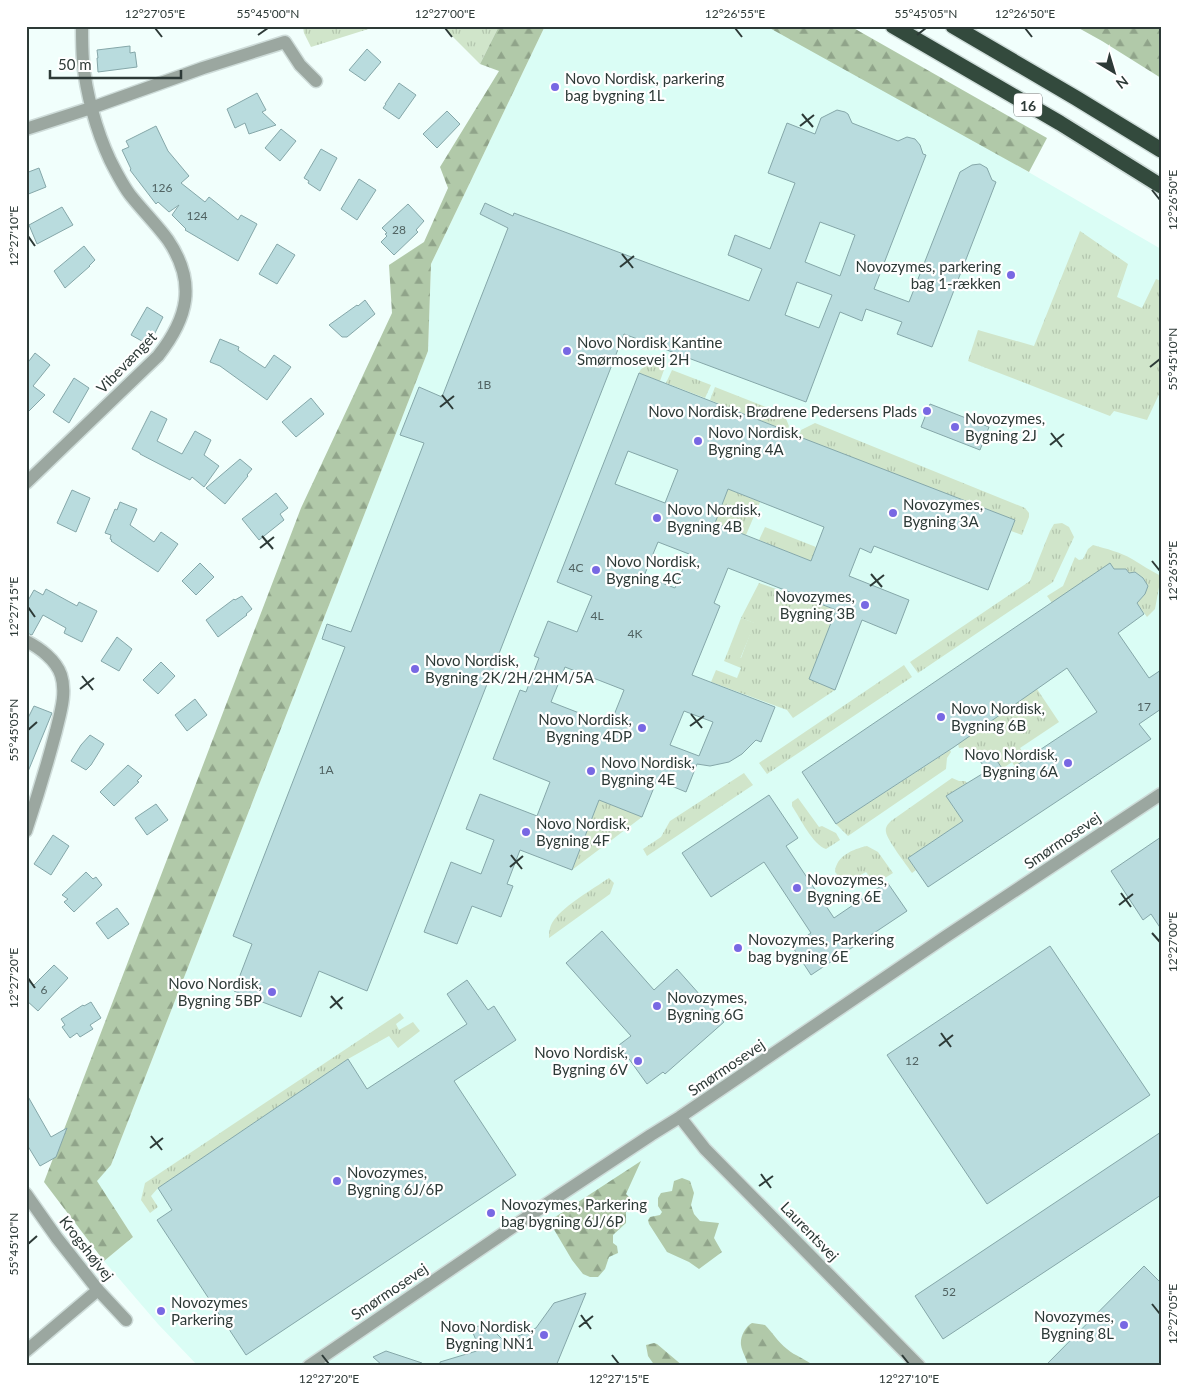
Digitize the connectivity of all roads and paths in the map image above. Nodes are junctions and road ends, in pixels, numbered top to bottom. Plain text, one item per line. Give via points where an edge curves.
1 (82, 26) edge
2 (893, 26) edge
3 (953, 26) edge
4 (316, 81) dead end
5 (91, 108) junction
6 (26, 129) edge
7 (1161, 150) edge
8 (1161, 186) edge
9 (26, 483) edge
10 (26, 641) edge
11 (1161, 794) edge
12 (26, 830) edge
13 (680, 1118) junction
14 (26, 1194) edge
15 (98, 1290) junction
16 (126, 1320) dead end
17 (26, 1351) edge
18 (309, 1366) edge
19 (920, 1366) edge

1 - 5 street, Vibevænget via 83,61
2 - 8 highway, 16
3 - 7 highway, 16
4 - 5 street via 300,66 285,42
5 - 6 street
5 - 9 street, Vibevænget via 110,159 130,194 168,240 179,260 185,288 183,311 178,326 158,356
10 - 12 street via 37,646 52,661 61,674 64,687 48,764
11 - 13 street, Smørmosevej
13 - 18 street, Smørmosevej via 544,1205
13 - 19 street, Laurentsvej via 706,1149
14 - 15 street, Krogshøjvej
15 - 16 street, Krogshøjvej
15 - 17 street

